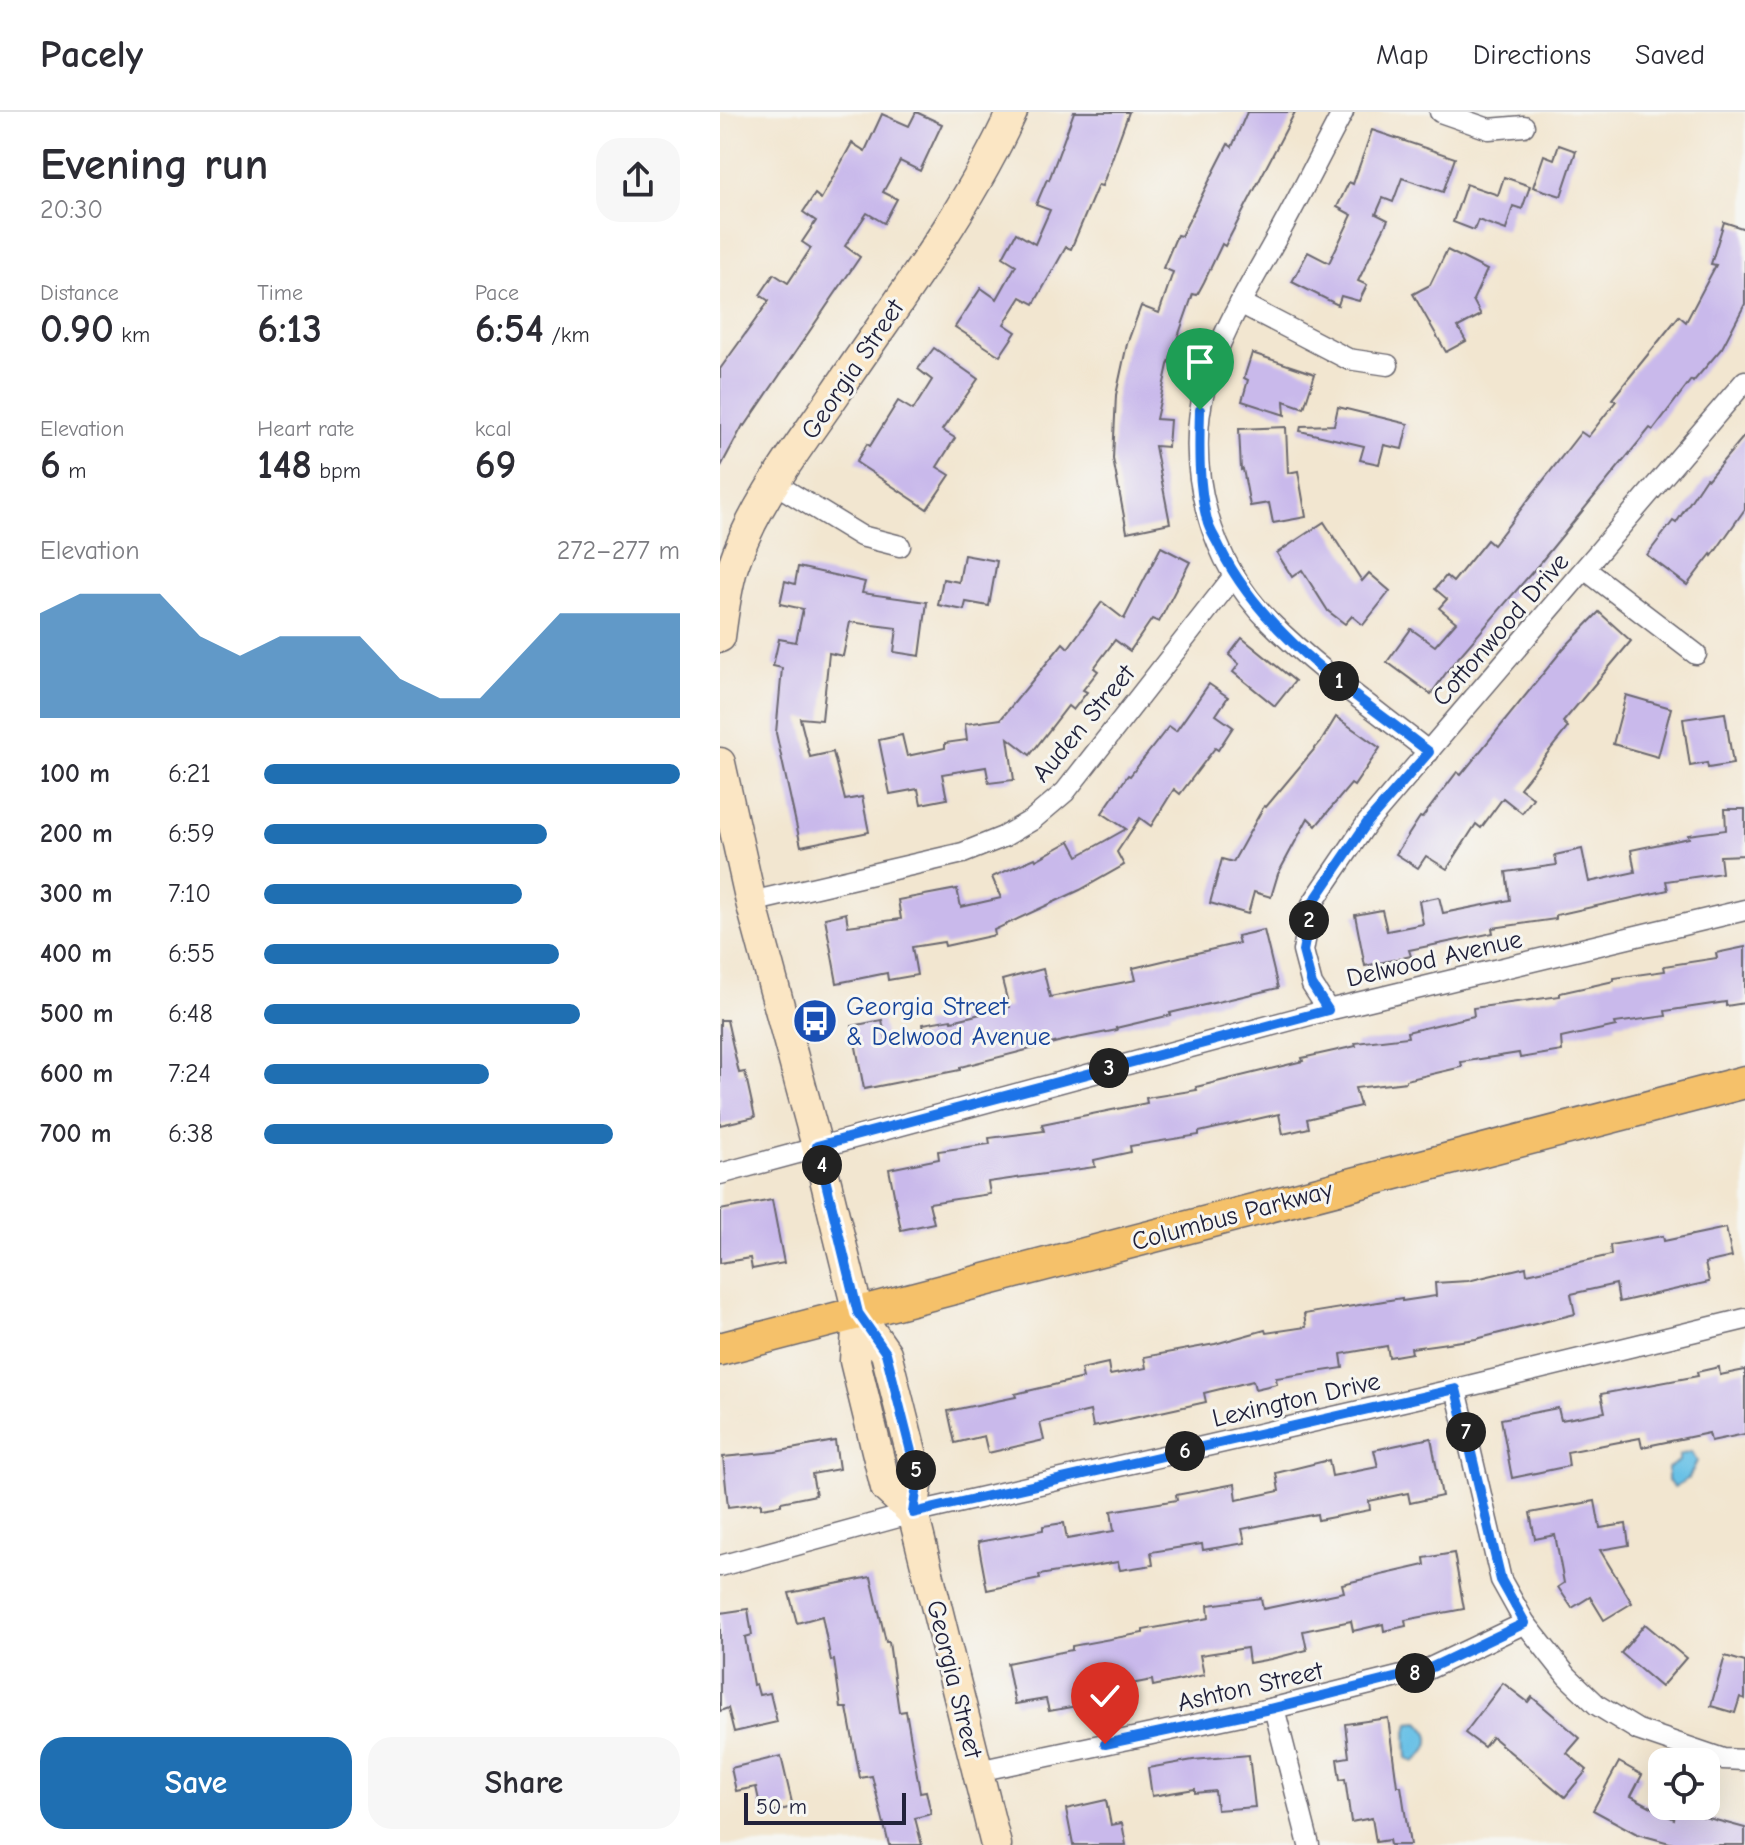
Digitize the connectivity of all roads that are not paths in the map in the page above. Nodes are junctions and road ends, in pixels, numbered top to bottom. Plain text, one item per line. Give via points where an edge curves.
1 (1012, 112) edge
2 (1343, 112) edge
3 (1440, 112) edge
4 (1524, 126) dead end
5 (1240, 303) junction
6 (1388, 365) dead end
7 (1745, 381) edge
8 (774, 483) junction
9 (900, 546) dead end
10 (1586, 570) junction
11 (1234, 576) junction
12 (720, 637) edge
13 (1696, 654) dead end
14 (1429, 752) junction
15 (720, 763) edge
16 (751, 902) junction
17 (1745, 910) edge
18 (1328, 1010) junction
19 (1745, 1082) edge
20 (817, 1146) junction
21 (720, 1174) edge
22 (858, 1313) junction
23 (1745, 1319) edge
24 (720, 1349) edge
25 (1456, 1389) junction
26 (913, 1513) junction
27 (720, 1566) edge
28 (1525, 1623) junction
29 (1274, 1708) junction
30 (1745, 1760) edge
31 (978, 1771) junction
32 (996, 1845) edge
33 (1309, 1845) edge

1 - 8 main road, Georgia Street via 989,162
2 - 5 street
3 - 4 street via 1489,129
5 - 6 street via 1348,359
5 - 11 street via 1200,410 1199,461 1207,522
7 - 10 street, Cottonwood Drive
8 - 9 street via 861,536
8 - 12 main road, Georgia Street via 733,566
10 - 13 street
10 - 14 street, Cottonwood Drive
11 - 14 street via 1268,620
11 - 16 street, Auden Street via 1065,792 1032,820 963,853
14 - 18 street, Cottonwood Drive via 1367,823 1312,904 1303,951 1312,985
15 - 16 main road, Georgia Street
16 - 20 main road, Georgia Street
17 - 18 street, Delwood Avenue
18 - 20 street, Delwood Avenue
19 - 22 main road, Columbus Parkway
20 - 21 street, Delwood Avenue
20 - 22 main road, Georgia Street
22 - 24 main road, Columbus Parkway
22 - 26 main road, Georgia Street via 886,1353 918,1479
23 - 25 street, Lexington Drive
25 - 26 street, Lexington Drive
25 - 28 street via 1501,1580
26 - 27 street, Lexington Drive
26 - 31 main road, Georgia Street
28 - 29 street, Ashton Street via 1426,1670
28 - 30 street via 1597,1705 1638,1730 1723,1759
29 - 31 street, Ashton Street
29 - 33 street
31 - 32 main road, Georgia Street

